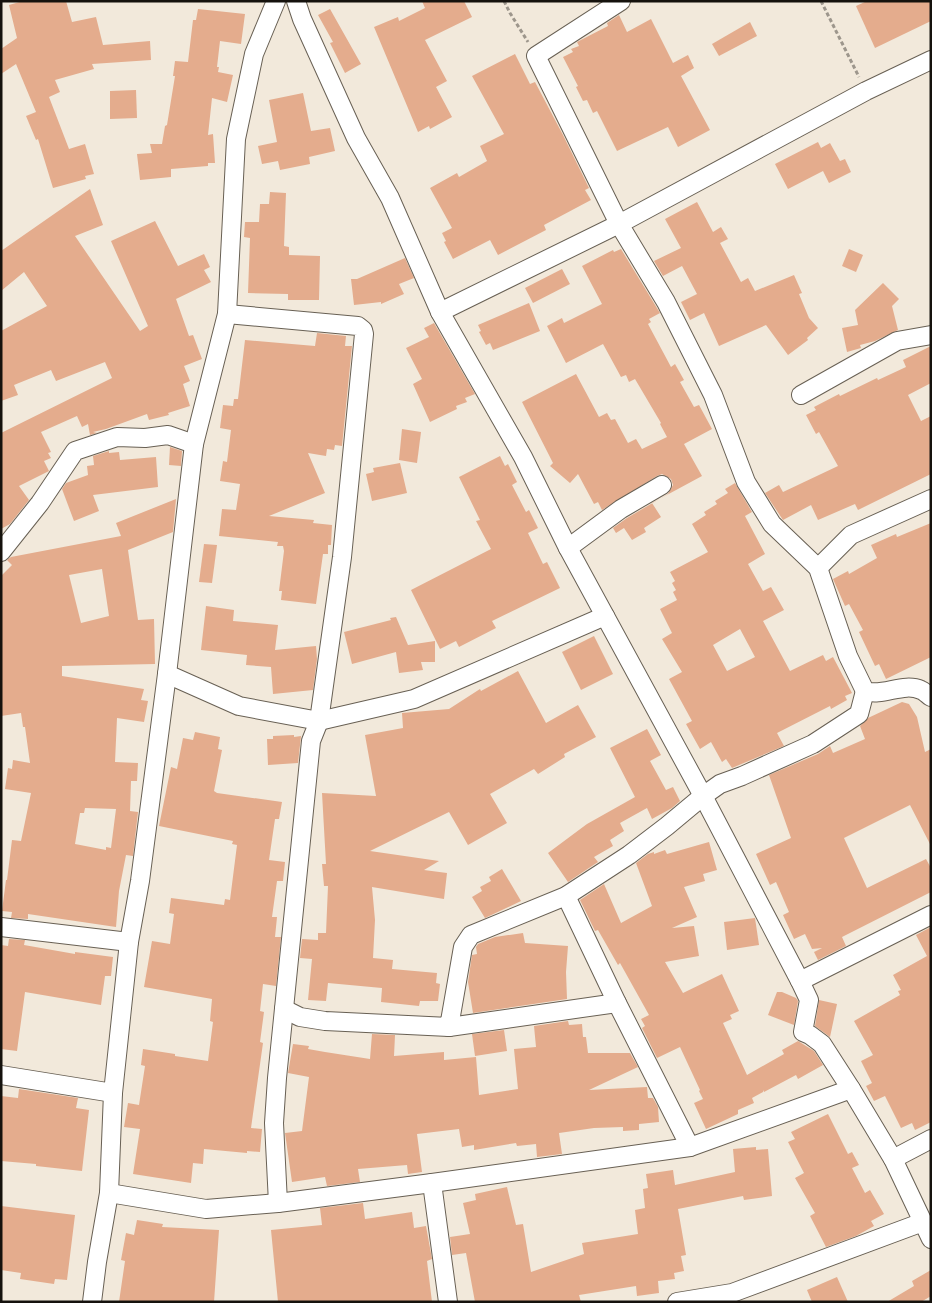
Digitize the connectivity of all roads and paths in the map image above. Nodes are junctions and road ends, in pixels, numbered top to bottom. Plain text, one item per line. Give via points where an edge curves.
1 (276, 1) edge
2 (296, 1) edge
3 (504, 1) edge
4 (621, 1) edge
5 (821, 1) edge
6 (536, 56) junction
7 (931, 60) edge
8 (866, 91) junction
9 (619, 224) junction
10 (440, 312) junction
11 (227, 314) junction
12 (931, 336) edge
13 (801, 395) dead end
14 (194, 444) junction
15 (662, 485) dead end
16 (931, 499) edge
17 (568, 548) junction
18 (1, 552) edge
19 (818, 568) junction
20 (605, 616) junction
21 (168, 674) junction
22 (865, 691) junction
23 (931, 697) edge
24 (319, 721) junction
25 (703, 796) junction
26 (566, 896) junction
27 (931, 915) edge
28 (1, 927) edge
29 (129, 942) junction
30 (800, 982) junction
31 (617, 1003) junction
32 (284, 1010) junction
33 (449, 1027) junction
34 (1, 1075) edge
35 (851, 1089) junction
36 (112, 1093) junction
37 (931, 1139) edge
38 (690, 1147) junction
39 (893, 1159) junction
40 (432, 1183) junction
41 (109, 1193) junction
42 (278, 1203) junction
43 (922, 1222) junction
44 (931, 1239) edge
45 (92, 1302) edge
46 (448, 1302) edge
47 (677, 1302) edge

1 - 11 street via 254,54 236,139
2 - 10 street via 356,138 390,198
3 - 6 path
4 - 6 street
5 - 8 path
6 - 9 street
7 - 8 street
8 - 9 street
9 - 10 street
9 - 19 street via 666,302 713,395 746,482 772,524
10 - 17 street via 523,457
11 - 14 street
11 - 24 street via 358,326 364,334 342,557
12 - 13 street via 897,341
14 - 18 street via 168,435 118,437 75,451
14 - 21 street
15 - 17 street
16 - 19 street via 851,535
17 - 20 street
19 - 22 street via 848,656
20 - 24 street via 414,699
20 - 25 street
21 - 24 street via 239,706
21 - 29 street
22 - 23 street via 873,694 920,689
22 - 25 street via 859,714 813,744 720,784
24 - 32 street via 311,741
25 - 26 street via 629,855
25 - 30 street
26 - 31 street
26 - 33 street via 471,935 463,947
27 - 30 street
28 - 29 street
29 - 36 street
30 - 35 street via 809,1000 803,1032 822,1044
31 - 33 street
31 - 38 street
32 - 33 street via 300,1017 325,1021
32 - 42 street via 274,1123
34 - 36 street
35 - 38 street
35 - 39 street
36 - 41 street
37 - 39 street
38 - 40 street
39 - 43 street
40 - 42 street
40 - 46 street
41 - 42 street via 206,1209
41 - 45 street
43 - 44 street
43 - 47 street via 732,1293

